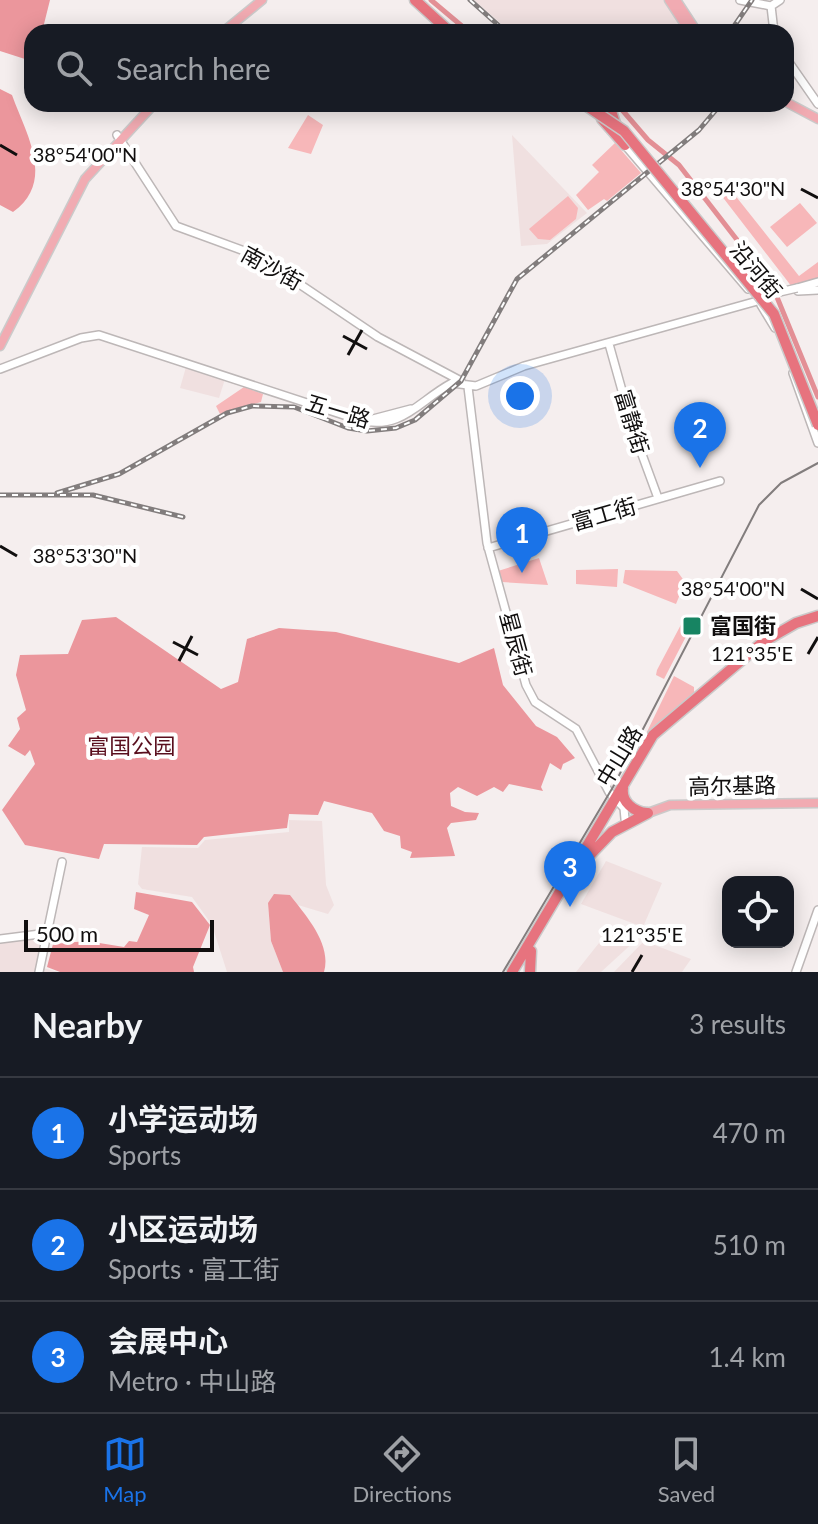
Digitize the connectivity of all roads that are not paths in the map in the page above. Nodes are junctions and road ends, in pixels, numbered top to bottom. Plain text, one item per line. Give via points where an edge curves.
1 (254, 0) edge
2 (262, 0) edge
3 (412, 0) edge
4 (740, 0) edge
5 (780, 0) edge
6 (673, 2) edge
7 (771, 6) junction
8 (228, 24) edge
9 (230, 24) edge
10 (439, 24) edge
11 (685, 24) edge
12 (691, 24) edge
13 (773, 24) edge
14 (794, 70) edge
15 (794, 103) edge
16 (818, 104) edge
17 (140, 112) edge
18 (146, 112) edge
19 (591, 112) edge
20 (598, 112) edge
21 (600, 112) edge
22 (609, 112) edge
23 (599, 116) junction
24 (818, 116) edge
25 (616, 125) junction
26 (119, 137) junction
27 (625, 145) junction
28 (818, 286) edge
29 (798, 290) junction
30 (758, 299) junction
31 (0, 334) edge
32 (609, 344) junction
33 (0, 346) edge
34 (0, 367) edge
35 (457, 381) junction
36 (468, 387) junction
37 (818, 417) edge
38 (818, 425) edge
39 (818, 443) edge
40 (720, 481) dead end
41 (658, 498) junction
42 (488, 548) junction
43 (818, 616) edge
44 (603, 780) junction
45 (618, 784) junction
46 (613, 803) junction
47 (818, 803) edge
48 (648, 813) junction
49 (602, 823) junction
50 (619, 826) junction
51 (62, 862) dead end
52 (818, 910) edge
53 (48, 933) junction
54 (0, 939) edge
55 (519, 971) edge
56 (39, 972) edge
57 (796, 972) edge

1 - 8 main road
2 - 9 main road
3 - 10 highway
4 - 7 street
5 - 7 street
6 - 11 main road
6 - 12 main road
7 - 13 street
14 - 16 street
15 - 24 main road
17 - 26 main road
18 - 26 main road
19 - 23 highway
20 - 38 highway, bridge via 624,131 774,314
21 - 37 highway, bridge via 651,158 775,313
22 - 25 highway
23 - 25 highway
23 - 27 highway
25 - 27 highway
26 - 31 main road via 70,194
26 - 33 main road via 74,196
26 - 35 street, 南沙街 via 176,226 264,259 368,331
27 - 30 street, 沿河街
28 - 29 street
28 - 29 street
29 - 30 street, bridge
30 - 32 street
30 - 35 street, 五一路 via 529,361 476,382
30 - 39 street, 沿河街 via 779,337
32 - 36 street
32 - 41 street, 富静街
34 - 35 street, 五一路 via 80,334 112,334 369,419 405,412 437,387
35 - 36 street
36 - 42 street, 星辰街
40 - 41 street, 富工街
41 - 42 street, 富工街
42 - 44 street, 星辰街 via 526,685 535,702 576,729
43 - 45 highway, 中山路 via 763,642 666,722
44 - 45 street
44 - 46 street, 星辰街
45 - 46 highway, 中山路
45 - 48 highway via 628,804
46 - 49 highway, 中山路
46 - 50 highway via 619,809
47 - 48 main road, 高尔基路 via 683,804
48 - 50 highway
49 - 50 highway via 605,830
49 - 55 highway, 中山路
50 - 55 highway via 590,853
51 - 53 street
52 - 57 street
53 - 54 street
53 - 56 street

